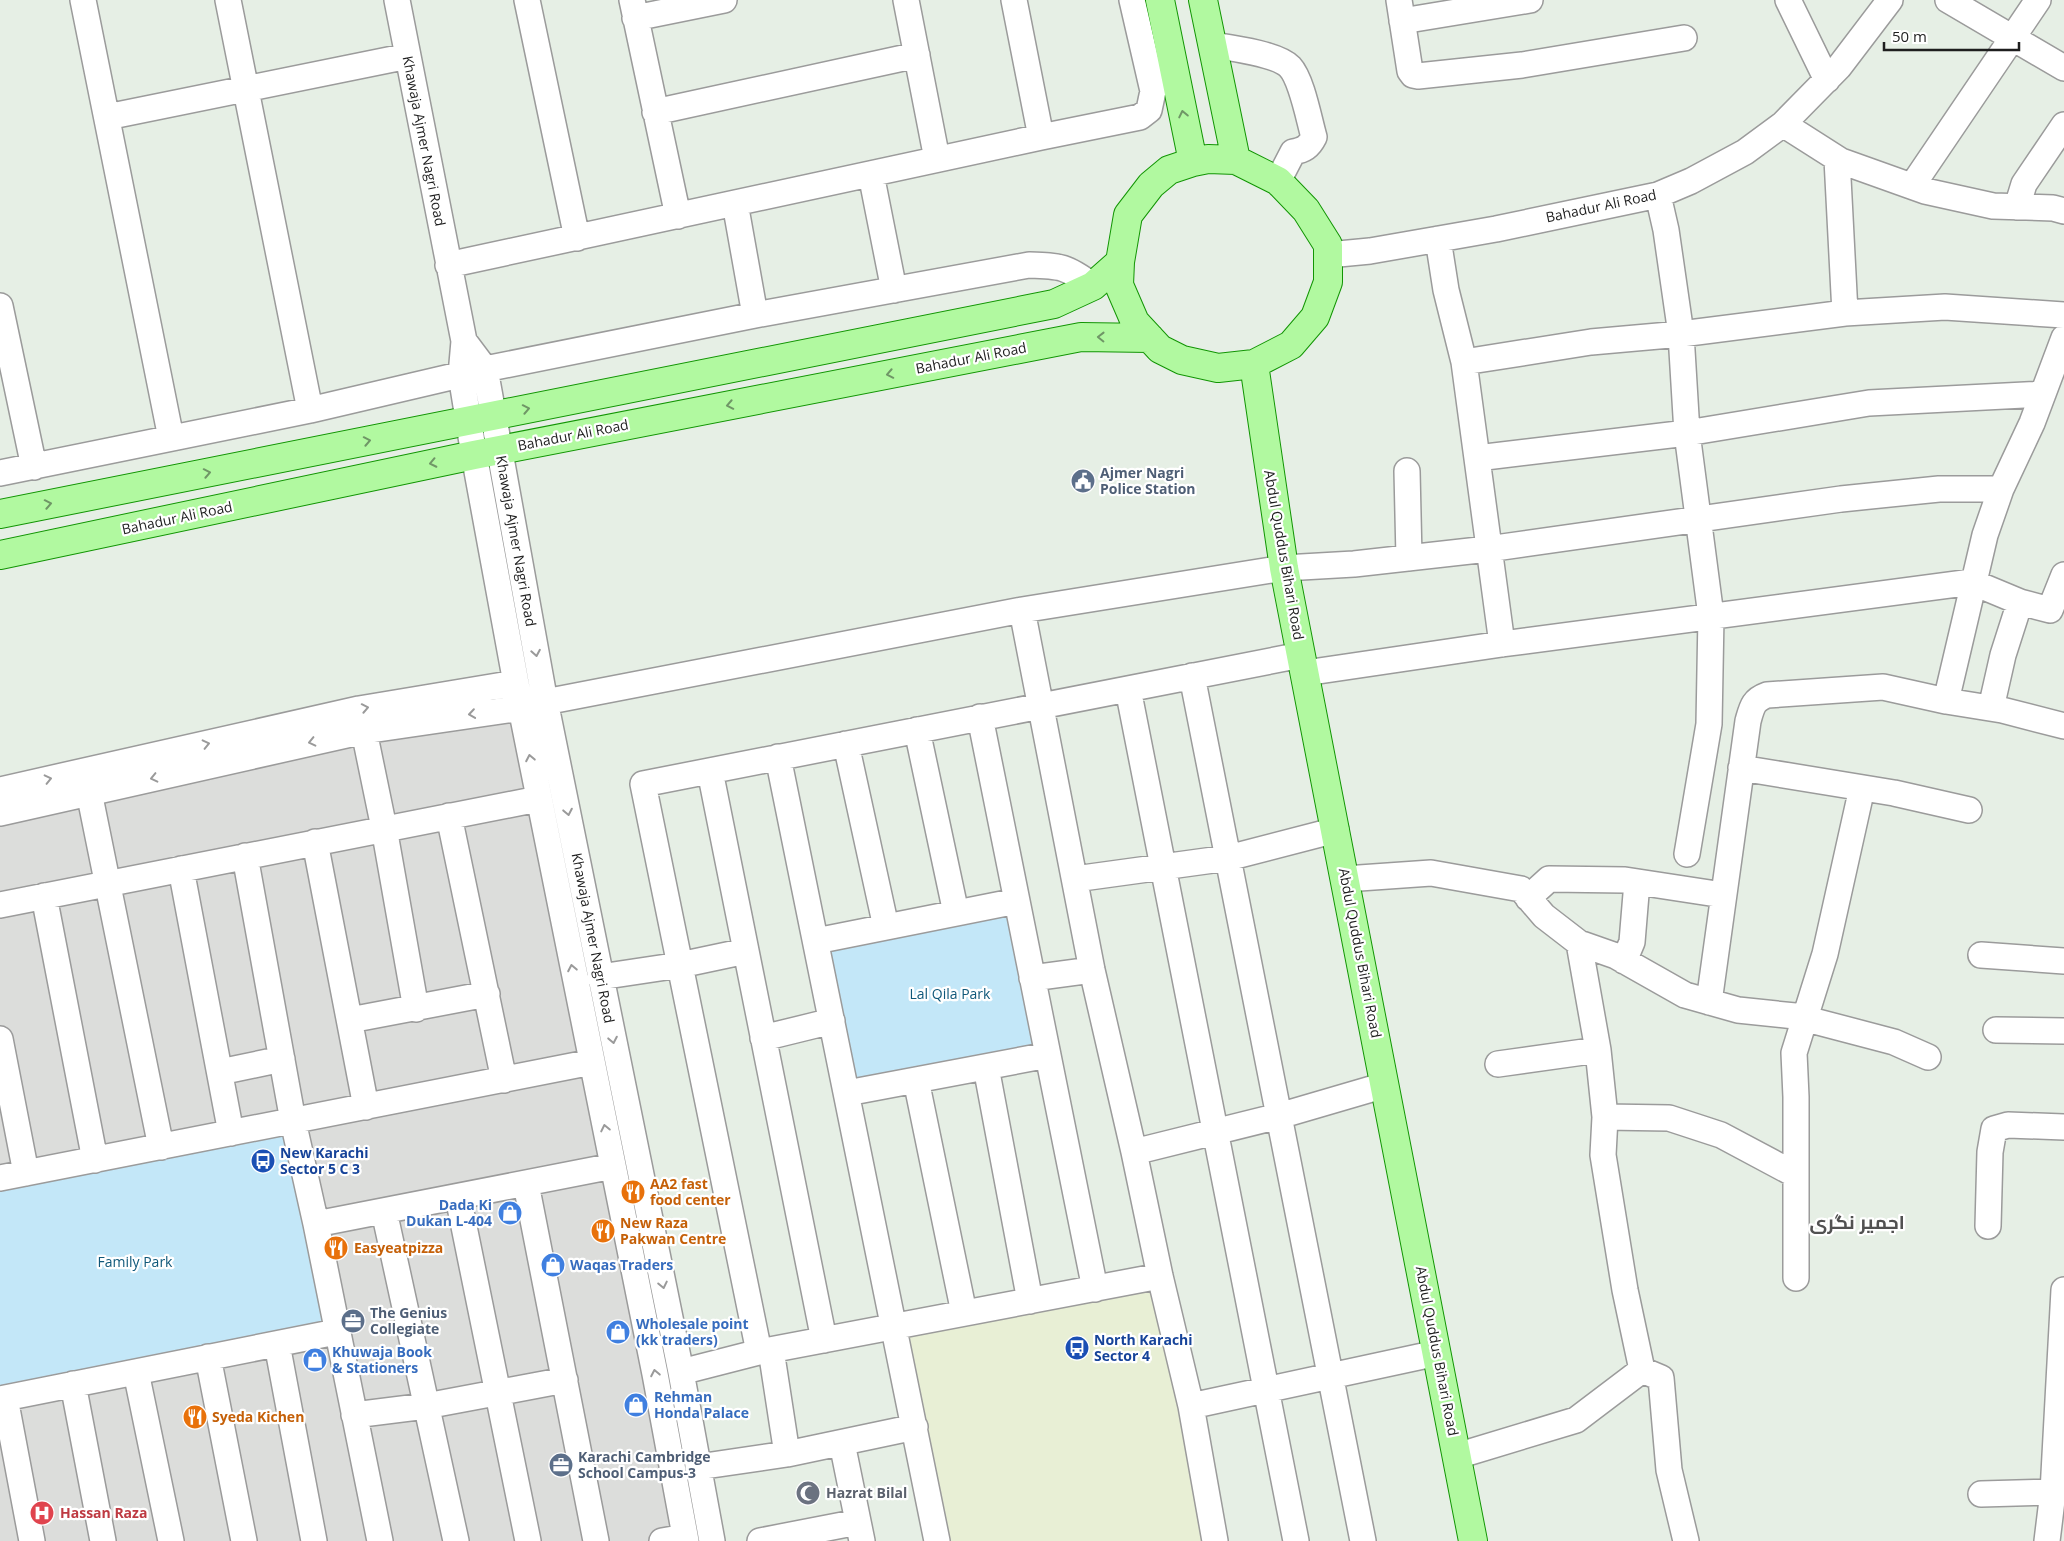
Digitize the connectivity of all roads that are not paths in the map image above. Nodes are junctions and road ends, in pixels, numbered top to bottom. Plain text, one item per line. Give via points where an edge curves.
1 (84, 0) edge
2 (228, 0) edge
3 (397, 0) edge
4 (526, 0) edge
5 (724, 0) edge
6 (906, 0) edge
7 (1014, 0) edge
8 (1132, 0) edge
9 (1160, 0) edge
10 (1203, 0) edge
11 (1788, 0) edge
12 (1890, 0) edge
13 (1948, 0) edge
14 (2038, 0) edge
15 (1517, 1) edge
16 (633, 9) edge
17 (1401, 11) edge
18 (2011, 37) junction
19 (1684, 38) dead end
20 (1212, 44) junction
21 (917, 55) junction
22 (408, 56) junction
23 (2064, 68) edge
24 (1827, 80) junction
25 (247, 89) junction
26 (655, 112) junction
27 (107, 116) junction
28 (1783, 124) junction
29 (2064, 124) edge
30 (1041, 137) junction
31 (937, 159) junction
32 (1838, 159) junction
33 (1236, 160) junction
34 (1193, 162) junction
35 (871, 174) junction
36 (1278, 181) junction
37 (1912, 186) junction
38 (1658, 195) junction
39 (735, 203) junction
40 (2017, 207) junction
41 (2064, 211) edge
42 (678, 216) junction
43 (577, 238) junction
44 (1438, 239) junction
45 (1328, 255) junction
46 (1120, 262) junction
47 (448, 265) junction
48 (1093, 286) junction
49 (894, 290) junction
50 (0, 306) edge
51 (1844, 313) junction
52 (755, 315) junction
53 (2064, 315) edge
54 (1681, 334) junction
55 (1150, 338) junction
56 (2064, 338) edge
57 (464, 341) junction
58 (1464, 362) junction
59 (1254, 364) junction
60 (485, 369) junction
61 (461, 374) junction
62 (2044, 394) junction
63 (310, 410) junction
64 (481, 418) junction
65 (1687, 433) junction
66 (171, 438) junction
67 (487, 452) junction
68 (1476, 458) junction
69 (34, 467) junction
70 (1407, 471) dead end
71 (0, 474) edge
72 (2001, 489) junction
73 (0, 514) edge
74 (1698, 521) junction
75 (1488, 549) junction
76 (0, 555) edge
77 (1409, 558) junction
78 (1284, 568) junction
79 (2064, 575) edge
80 (1972, 582) junction
81 (2020, 602) junction
82 (1022, 610) junction
83 (1711, 616) junction
84 (1502, 644) junction
85 (1303, 664) junction
86 (1192, 676) junction
87 (516, 683) junction
88 (1128, 688) junction
89 (1946, 701) junction
90 (546, 702) junction
91 (1041, 706) junction
92 (520, 708) junction
93 (1991, 708) junction
94 (980, 717) junction
95 (2064, 726) edge
96 (918, 730) junction
97 (364, 731) junction
98 (846, 744) junction
99 (778, 757) junction
100 (1742, 768) junction
101 (710, 770) junction
102 (1862, 788) junction
103 (0, 790) edge
104 (90, 792) junction
105 (538, 799) junction
106 (1969, 810) dead end
107 (0, 812) edge
108 (448, 816) junction
109 (384, 828) junction
110 (1336, 830) junction
111 (315, 842) junction
112 (1687, 854) dead end
113 (246, 856) junction
114 (1228, 858) junction
115 (1164, 867) junction
116 (181, 869) junction
117 (1075, 879) junction
118 (1345, 879) junction
119 (1637, 882) junction
120 (108, 883) junction
121 (1724, 895) junction
122 (44, 896) junction
123 (1528, 898) junction
124 (1017, 901) junction
125 (0, 905) edge
126 (956, 913) junction
127 (886, 927) junction
128 (816, 941) junction
129 (1579, 943) junction
130 (746, 951) junction
131 (1981, 955) dead end
132 (1624, 961) junction
133 (2064, 961) edge
134 (680, 965) junction
135 (1092, 970) junction
136 (600, 977) junction
137 (1032, 978) junction
138 (487, 994) junction
139 (1709, 1002) junction
140 (416, 1009) junction
141 (1806, 1019) junction
142 (350, 1020) junction
143 (832, 1021) junction
144 (1996, 1030) dead end
145 (2064, 1031) edge
146 (0, 1038) edge
147 (763, 1038) junction
148 (1598, 1050) junction
149 (1048, 1055) junction
150 (1928, 1057) dead end
151 (282, 1059) junction
152 (592, 1062) junction
153 (1498, 1064) dead end
154 (986, 1067) junction
155 (220, 1072) junction
156 (504, 1080) junction
157 (916, 1080) junction
158 (1385, 1085) junction
159 (847, 1093) junction
160 (366, 1106) junction
161 (1279, 1116) junction
162 (1605, 1117) junction
163 (293, 1121) junction
164 (2064, 1127) edge
165 (1216, 1132) junction
166 (231, 1133) junction
167 (161, 1147) junction
168 (1134, 1152) junction
169 (94, 1160) junction
170 (613, 1166) junction
171 (26, 1173) junction
172 (1796, 1175) junction
173 (0, 1178) edge
174 (526, 1184) junction
175 (458, 1197) junction
176 (384, 1212) junction
177 (316, 1224) junction
178 (1988, 1226) dead end
179 (1160, 1276) junction
180 (1796, 1278) dead end
181 (1095, 1289) junction
182 (2064, 1290) edge
183 (1030, 1301) junction
184 (964, 1313) junction
185 (894, 1326) junction
186 (336, 1332) junction
187 (824, 1340) junction
188 (277, 1344) junction
189 (765, 1351) junction
190 (1437, 1353) junction
191 (208, 1357) junction
192 (1642, 1370) junction
193 (136, 1372) junction
194 (681, 1372) junction
195 (1330, 1375) junction
196 (565, 1380) junction
197 (73, 1384) junction
198 (1266, 1389) junction
199 (498, 1393) junction
200 (3, 1399) edge
201 (426, 1406) junction
202 (1191, 1406) junction
203 (354, 1415) junction
204 (915, 1428) junction
205 (842, 1442) junction
206 (787, 1454) junction
207 (1457, 1456) junction
208 (698, 1467) junction
209 (2053, 1492) junction
210 (702, 1493) junction
211 (1981, 1494) dead end
212 (678, 1498) junction
213 (860, 1531) edge
214 (794, 1538) edge
215 (678, 1540) edge
216 (32, 1541) edge
217 (103, 1541) edge
218 (171, 1541) edge
219 (244, 1541) edge
220 (314, 1541) edge
221 (380, 1541) edge
222 (456, 1541) edge
223 (528, 1541) edge
224 (596, 1541) edge
225 (712, 1541) edge
226 (760, 1541) edge
227 (937, 1541) edge
228 (1216, 1541) edge
229 (1296, 1541) edge
230 (1363, 1541) edge
231 (1473, 1541) edge
232 (1686, 1541) edge
233 (2047, 1541) edge

1 - 27 street
2 - 25 street
3 - 22 street, Khawaja Ajmer Nagri Road
4 - 43 street
5 - 16 street
6 - 21 street
7 - 30 street
8 - 30 street via 1153,91 1149,110 1140,117
34 -> 9 main road
10 - 20 main road
11 - 24 street
12 - 24 street, Bahadur Ali Road
13 - 18 street
14 - 18 street
15 - 17 street
16 - 26 street
17 - 19 street via 1410,71 1418,76 1522,65
18 - 23 street
18 - 37 street
20 - 33 main road
20 - 36 street via 1265,55 1289,66 1294,72 1314,137 1310,145 1293,152
21 - 26 street
21 - 31 street
22 - 25 street
22 - 47 street, Khawaja Ajmer Nagri Road
24 - 28 street, Bahadur Ali Road
25 - 27 street
25 - 63 street
26 - 42 street
27 - 66 street
28 - 32 street
28 - 38 street, Bahadur Ali Road via 1745,152
29 - 40 street via 2024,184
30 - 31 street
31 - 35 street
32 - 37 street
32 - 51 street
33 - 34 main road
33 - 36 main road
34 - 46 main road via 1169,170 1150,185 1128,215
35 - 39 street
35 - 49 street
36 - 45 main road via 1306,210 1328,246
37 - 40 street via 1993,206
38 - 44 street, Bahadur Ali Road
38 - 54 street
39 - 42 street
39 - 52 street
40 - 41 street
42 - 43 street
43 - 47 street
44 - 45 street, Bahadur Ali Road
44 - 58 street via 1446,290
45 - 59 main road via 1328,282 1315,316 1291,345
46 - 48 main road
46 - 55 main road via 1119,284 1135,322
47 - 57 street, Khawaja Ajmer Nagri Road
48 - 49 street via 1072,270 1029,265
64 -> 48 main road via 1054,304
49 - 52 street
50 - 69 street
51 - 53 street via 1945,307
51 - 54 street
52 - 60 street
54 - 58 street via 1592,342
54 - 65 street
55 - 59 main road via 1160,348 1182,360 1218,368
55 -> 67 main road, Bahadur Ali Road via 1081,337
56 - 62 street
57 - 60 street, Khawaja Ajmer Nagri Road
57 - 61 street, Khawaja Ajmer Nagri Road
58 - 68 street
59 - 78 main road, Abdul Quddus Bihari Road
60 - 61 street
60 - 64 street, Khawaja Ajmer Nagri Road
61 - 63 street
61 - 64 street, Khawaja Ajmer Nagri Road
62 - 65 street via 1869,403
62 - 72 street
63 - 66 street
64 - 67 street, Khawaja Ajmer Nagri Road
73 -> 64 main road
65 - 68 street
65 - 74 street
66 - 69 street
67 -> 76 main road, Bahadur Ali Road
67 - 87 street, Khawaja Ajmer Nagri Road
67 -> 90 street, Khawaja Ajmer Nagri Road
68 - 75 street
69 - 71 street
70 - 77 street
72 - 74 street via 1939,489 1841,499
72 - 80 street
74 - 75 street
74 - 83 street
75 - 77 street
75 - 84 street
77 - 78 street
78 - 82 street
78 - 85 main road, Abdul Quddus Bihari Road
79 - 81 street via 2050,610
80 - 81 street
80 - 83 street
80 - 89 street
81 - 93 street
82 - 90 street
82 - 91 street
83 - 84 street
83 - 112 street via 1709,724
84 - 85 street
85 - 86 street
85 - 110 main road, Abdul Quddus Bihari Road
86 - 88 street
86 - 114 street
87 - 92 street, Khawaja Ajmer Nagri Road
103 -> 87 street via 359,709
88 - 91 street
88 - 115 street
89 - 93 street
89 - 100 street via 1883,687 1762,697 1753,703 1748,720
90 -> 136 street, Khawaja Ajmer Nagri Road
91 - 94 street
91 - 117 street
92 -> 97 street
105 -> 92 street, Khawaja Ajmer Nagri Road
93 - 95 street
94 - 96 street
94 - 124 street
96 - 98 street
96 - 126 street
97 -> 104 street
97 - 109 street
98 - 99 street
98 - 127 street
99 - 101 street
99 - 128 street
100 - 102 street
100 - 121 street
101 - 130 street
101 - 134 street via 642,784
102 - 106 street
102 - 141 street via 1825,954
104 - 107 street
104 - 120 street
105 - 108 street
152 -> 105 street, Khawaja Ajmer Nagri Road
108 - 109 street
108 - 138 street
109 - 111 street
109 - 140 street
110 - 114 street
110 - 118 main road, Abdul Quddus Bihari Road
111 - 113 street
111 - 142 street
113 - 116 street
113 - 151 street
114 - 115 street
114 - 161 street
115 - 117 street
115 - 165 street
116 - 120 street
116 - 155 street
117 - 135 street
118 - 123 street via 1431,873 1520,890
118 - 158 main road, Abdul Quddus Bihari Road
119 - 121 street
119 - 123 street via 1549,879
119 - 132 street via 1632,942
120 - 122 street
120 - 167 street
121 - 139 street
122 - 125 street
122 - 169 street
123 - 129 street via 1544,916
124 - 126 street
124 - 137 street
126 - 127 street
127 - 128 street
128 - 143 street
129 - 132 street
129 - 148 street
130 - 134 street
130 - 147 street
131 - 133 street
132 - 139 street via 1685,995
134 - 136 street
134 - 189 street
135 - 137 street
135 - 168 street
136 -> 194 street, Khawaja Ajmer Nagri Road
137 - 149 street
138 - 140 street
138 - 156 street
139 - 141 street via 1738,1010
140 - 142 street
141 - 150 street via 1894,1042
141 - 172 street via 1794,1053
142 - 160 street
143 - 147 street
143 - 159 street
144 - 145 street
146 - 171 street
147 - 187 street
148 - 153 street
148 - 162 street
149 - 154 street
149 - 181 street
151 - 155 street
151 - 163 street
152 - 156 street
170 -> 152 street, Khawaja Ajmer Nagri Road
154 - 157 street
154 - 183 street
155 - 166 street
156 - 160 street
157 - 159 street
157 - 184 street
158 - 161 street
158 - 190 main road, Abdul Quddus Bihari Road
159 - 185 street
160 - 163 street
161 - 165 street
161 - 195 street
162 - 172 street via 1669,1118 1721,1135
162 - 192 street via 1603,1155
163 - 166 street
163 - 177 street
164 - 178 street via 2008,1125 1994,1129 1990,1152
165 - 168 street
165 - 198 street
166 - 167 street
167 - 169 street
168 - 179 street
169 - 171 street
170 - 174 street
212 -> 170 street, Khawaja Ajmer Nagri Road
171 - 173 street
172 - 180 street
174 - 175 street
174 - 196 street
175 - 176 street
175 - 199 street
176 - 177 street
176 - 201 street
177 - 186 street
179 - 181 street
179 - 202 street
181 - 183 street
182 - 209 street
183 - 184 street
184 - 185 street
185 - 187 street
185 - 204 street
186 - 188 street
186 - 203 street
187 - 189 street
188 - 191 street
188 - 220 street
189 - 194 street
189 - 206 street
190 - 195 street
190 - 207 main road, Abdul Quddus Bihari Road
191 - 193 street
191 - 219 street
192 - 207 street via 1576,1420
192 - 232 street via 1661,1378 1669,1470
193 - 197 street
193 - 218 street
194 - 208 street, Khawaja Ajmer Nagri Road
195 - 198 street
195 - 230 street
196 - 199 street
196 - 224 street
197 - 200 street
197 - 217 street
198 - 202 street
198 - 229 street
199 - 201 street
199 - 223 street
200 - 216 street
201 - 203 street
201 - 222 street
202 - 228 street
203 - 221 street
204 - 205 street
204 - 227 street
205 - 206 street
205 - 213 street
206 - 208 street
207 - 231 main road, Abdul Quddus Bihari Road
208 - 210 street, Khawaja Ajmer Nagri Road
209 - 211 street
209 - 233 street
210 - 212 street
210 - 225 street, Khawaja Ajmer Nagri Road
212 - 215 street, Khawaja Ajmer Nagri Road
213 - 214 street
214 - 226 street

